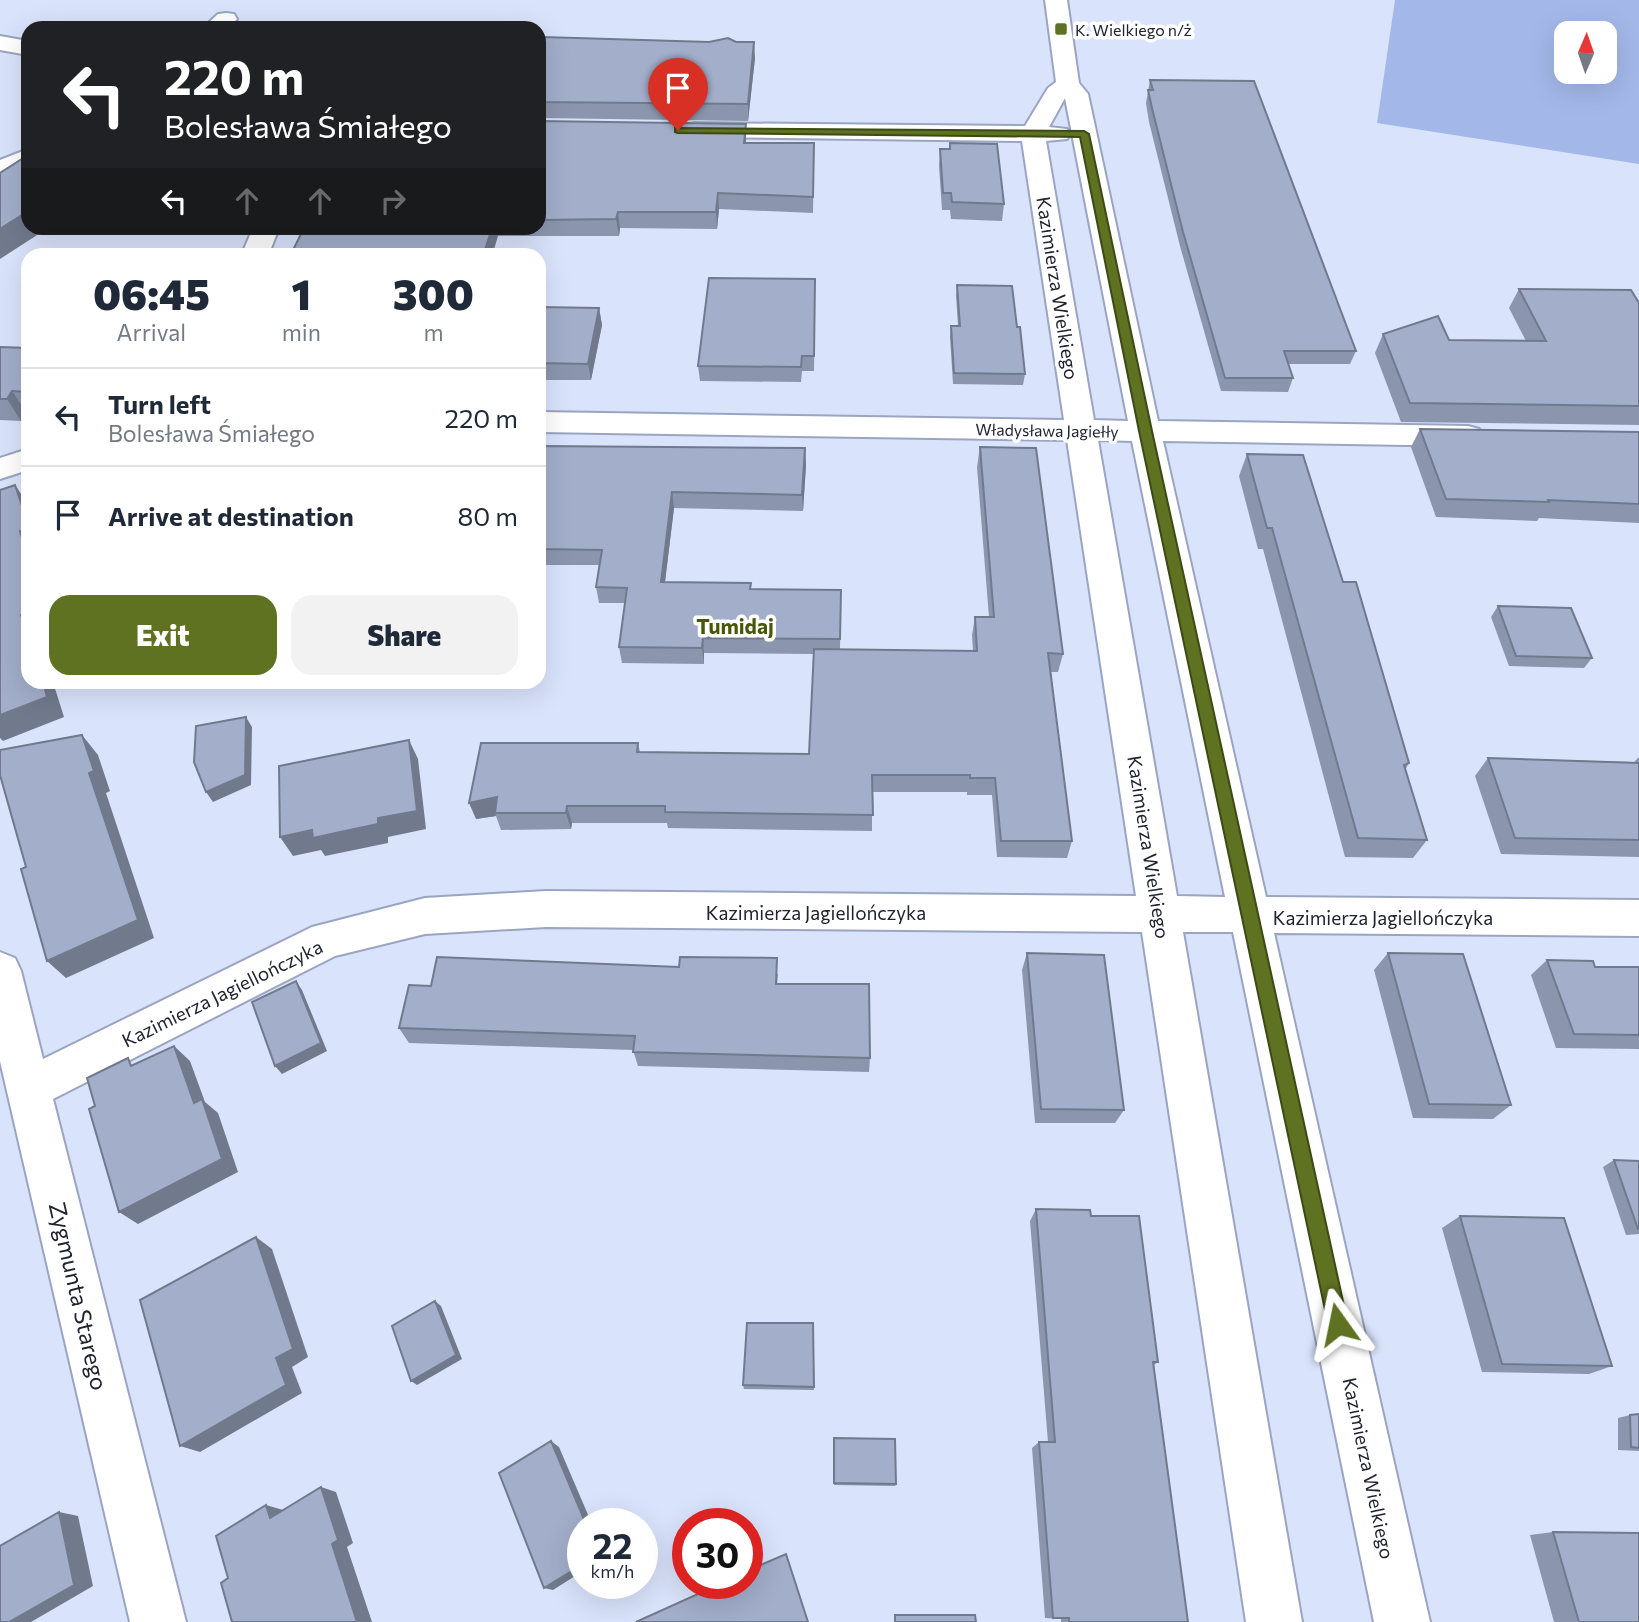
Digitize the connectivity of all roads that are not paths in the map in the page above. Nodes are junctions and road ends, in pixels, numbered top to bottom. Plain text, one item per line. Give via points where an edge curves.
1 (1056, 0) edge
2 (0, 43) edge
3 (21, 47) edge
4 (1068, 84) junction
5 (678, 130) edge
6 (1033, 134) junction
7 (1084, 134) junction
8 (21, 160) edge
9 (0, 170) edge
10 (546, 422) edge
11 (1081, 431) junction
12 (1145, 431) junction
13 (1500, 436) edge
14 (21, 462) edge
15 (0, 469) edge
16 (1160, 913) junction
17 (1251, 917) junction
18 (1639, 918) edge
19 (0, 971) edge
20 (30, 1088) junction
21 (158, 1622) edge
22 (1274, 1622) edge
23 (1402, 1622) edge

1 - 4 street, Kazimierza Wielkiego
2 - 3 street
4 - 6 street via 1056,93
4 - 7 street, Kazimierza Wielkiego via 1076,94
5 - 6 street
6 - 7 street
6 - 11 street, Kazimierza Wielkiego
7 - 12 street, Kazimierza Wielkiego
8 - 9 street
10 - 11 street, Władysława Jagiełły
11 - 12 street, Władysława Jagiełły
11 - 16 street, Kazimierza Wielkiego
12 - 13 street, Władysława Jagiełły
12 - 17 street, Kazimierza Wielkiego
14 - 15 street
16 - 17 street, Kazimierza Jagiellończyka
16 - 20 street, Kazimierza Jagiellończyka via 546,909 425,916 327,940
16 - 22 street, Kazimierza Wielkiego
17 - 18 street, Kazimierza Jagiellończyka
17 - 23 street, Kazimierza Wielkiego
19 - 20 street, Zygmunta Starego
20 - 21 street, Zygmunta Starego

